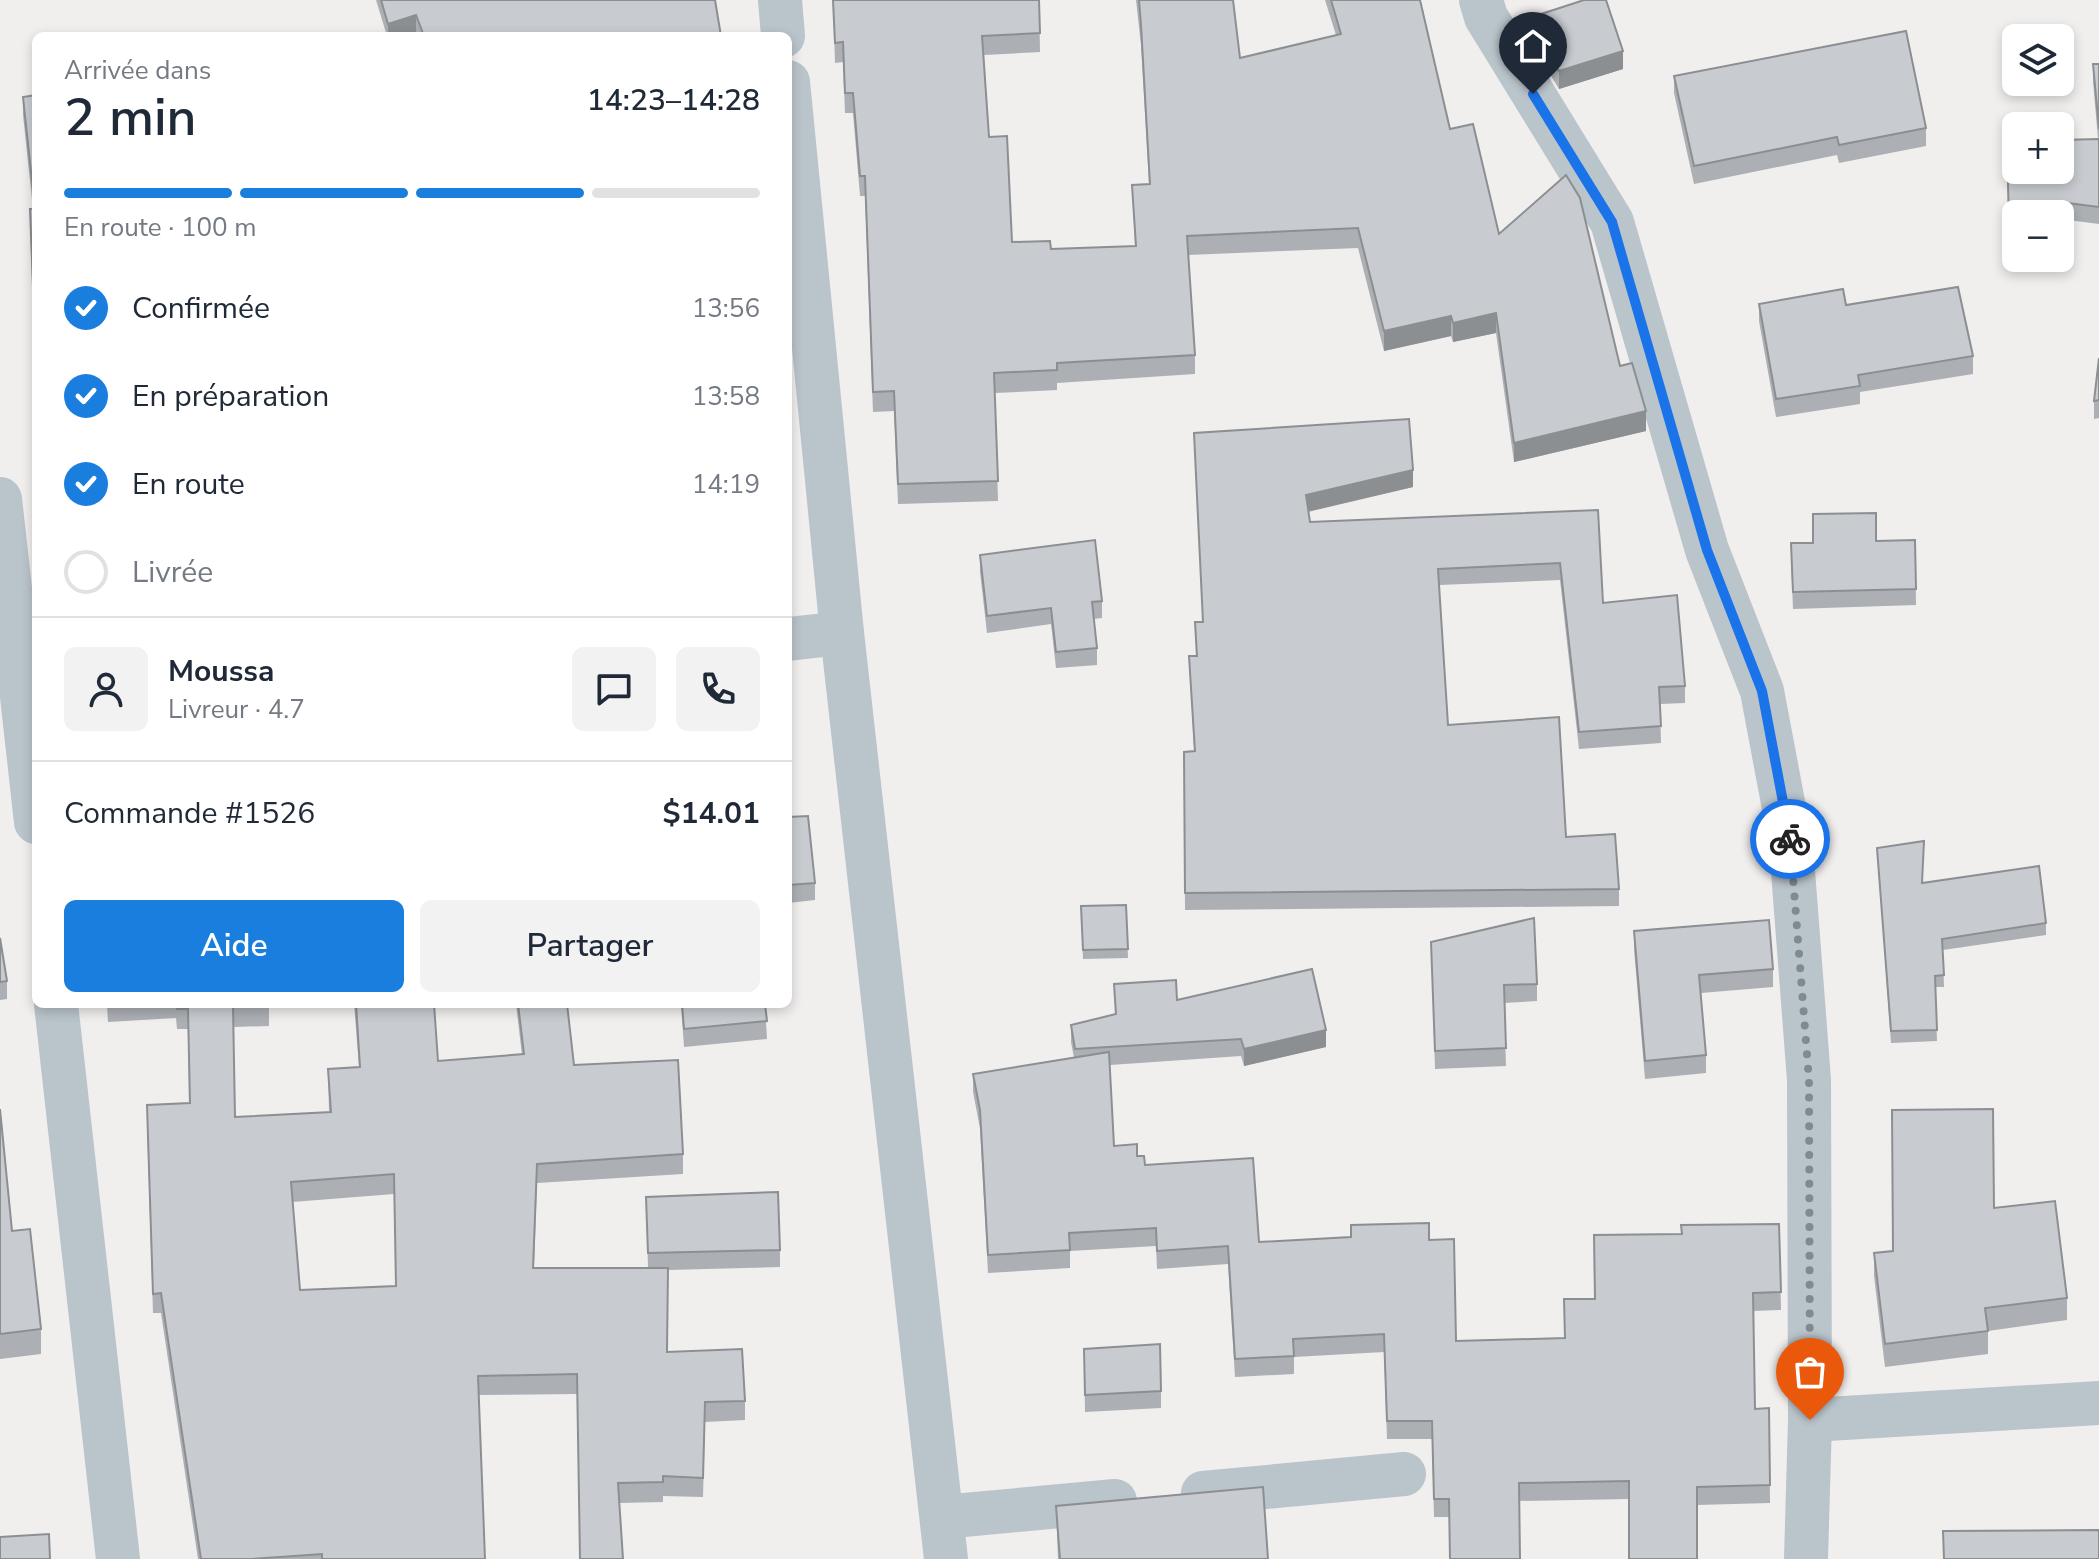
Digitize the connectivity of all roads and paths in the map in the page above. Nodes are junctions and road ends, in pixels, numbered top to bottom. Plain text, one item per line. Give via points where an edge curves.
1 (780, 0) edge
2 (1481, 0) edge
3 (783, 32) edge
4 (792, 123) edge
5 (0, 499) edge
6 (842, 633) junction
7 (792, 639) edge
8 (20, 713) edge
9 (32, 795) edge
10 (56, 1008) edge
11 (2099, 1403) edge
12 (1810, 1420) junction
13 (1404, 1474) dead end
14 (944, 1538) edge
15 (118, 1559) edge
16 (1806, 1559) edge

1 - 3 street
2 - 12 street via 1486,17 1612,222 1707,550 1762,691 1791,845 1809,1080
4 - 6 street
5 - 8 street
6 - 7 street
6 - 14 street
8 - 9 street
10 - 15 street
11 - 12 street
12 - 16 street
13 - 14 street via 1157,1497

